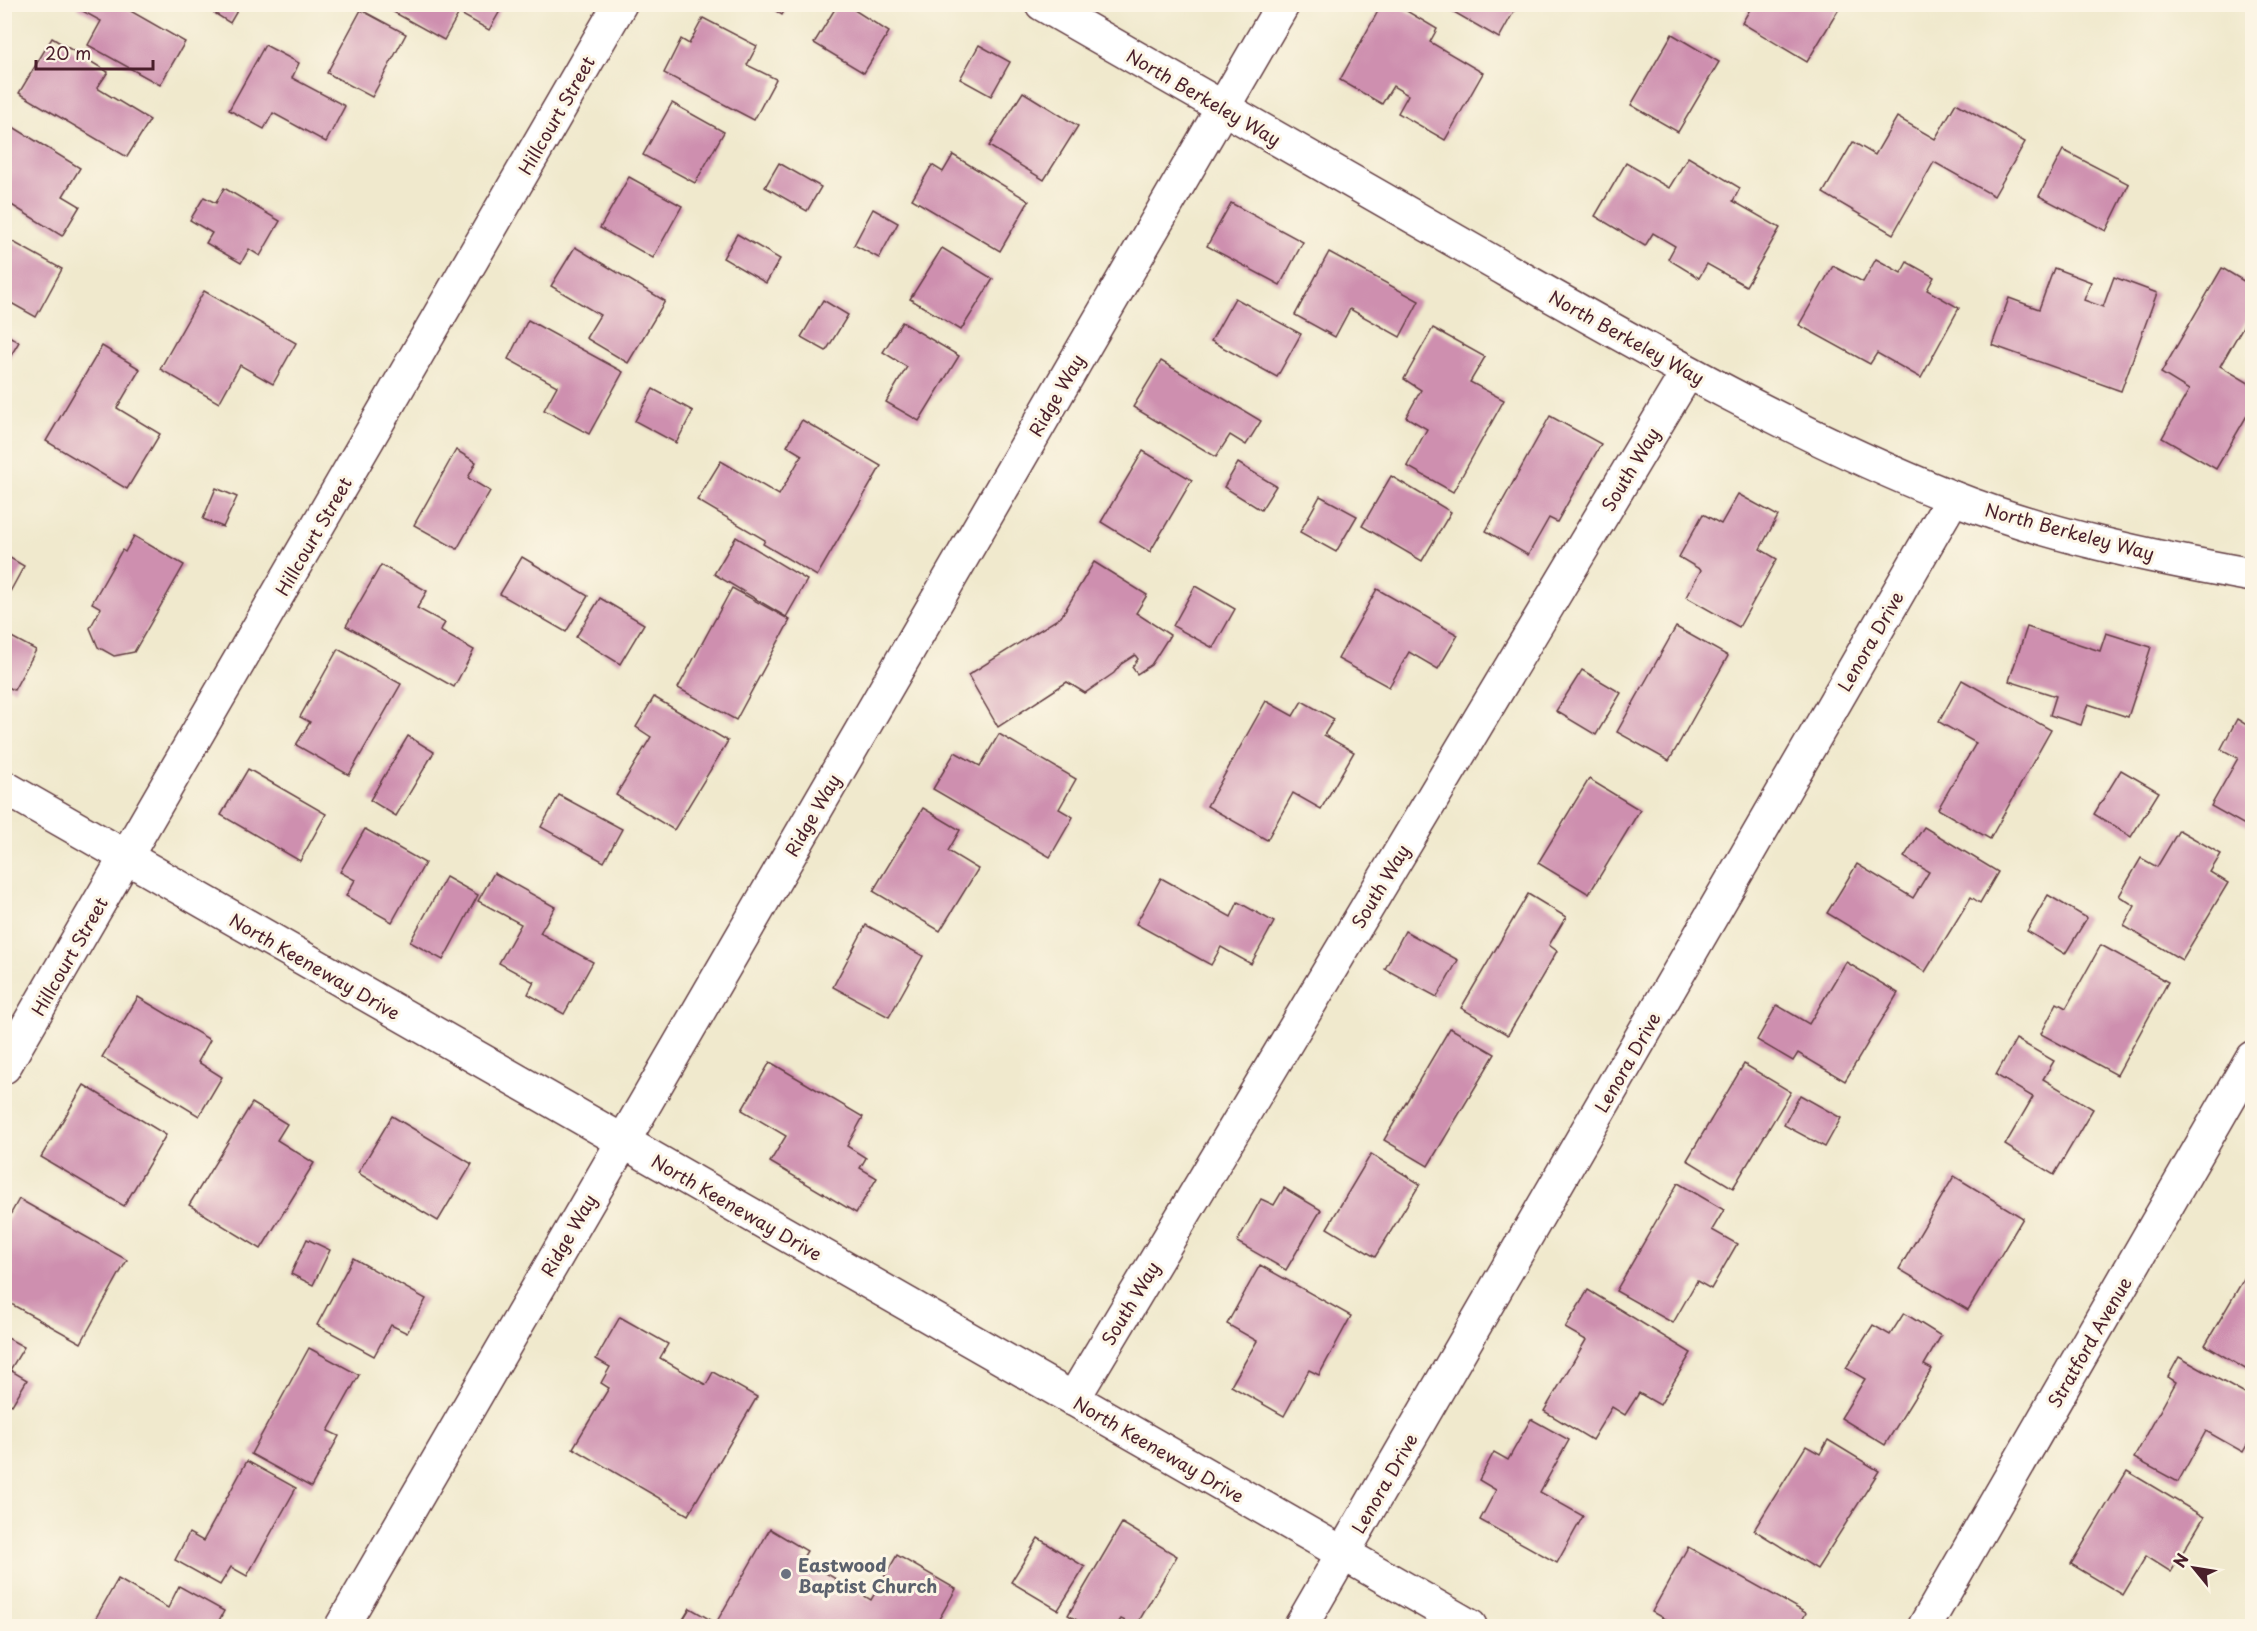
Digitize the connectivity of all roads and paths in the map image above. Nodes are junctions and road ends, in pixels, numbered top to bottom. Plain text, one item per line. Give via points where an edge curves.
1 (621, 4) edge
2 (1042, 4) edge
3 (1283, 4) edge
4 (1222, 108) junction
5 (1687, 373) junction
6 (1953, 498) junction
7 (2253, 575) edge
8 (4, 788) edge
9 (126, 857) junction
10 (2253, 1058) edge
11 (4, 1067) edge
12 (622, 1141) junction
13 (1073, 1399) junction
14 (1343, 1554) junction
15 (342, 1626) edge
16 (1301, 1626) edge
17 (1470, 1626) edge
18 (1925, 1626) edge

1 - 9 street, Hillcourt Street
2 - 4 street, North Berkeley Way
3 - 4 street, Ridge Way
4 - 5 street, North Berkeley Way
4 - 12 street, Ridge Way
5 - 6 street, North Berkeley Way via 1820,440
5 - 13 street, South Way
6 - 7 street, North Berkeley Way via 2116,546
6 - 14 street, Lenora Drive
8 - 9 street, North Keeneway Drive
9 - 11 street, Hillcourt Street
9 - 12 street, North Keeneway Drive
10 - 18 street, Stratford Avenue
12 - 13 street, North Keeneway Drive
12 - 15 street, Ridge Way
13 - 14 street, North Keeneway Drive
14 - 16 street, Lenora Drive
14 - 17 street, North Keeneway Drive

